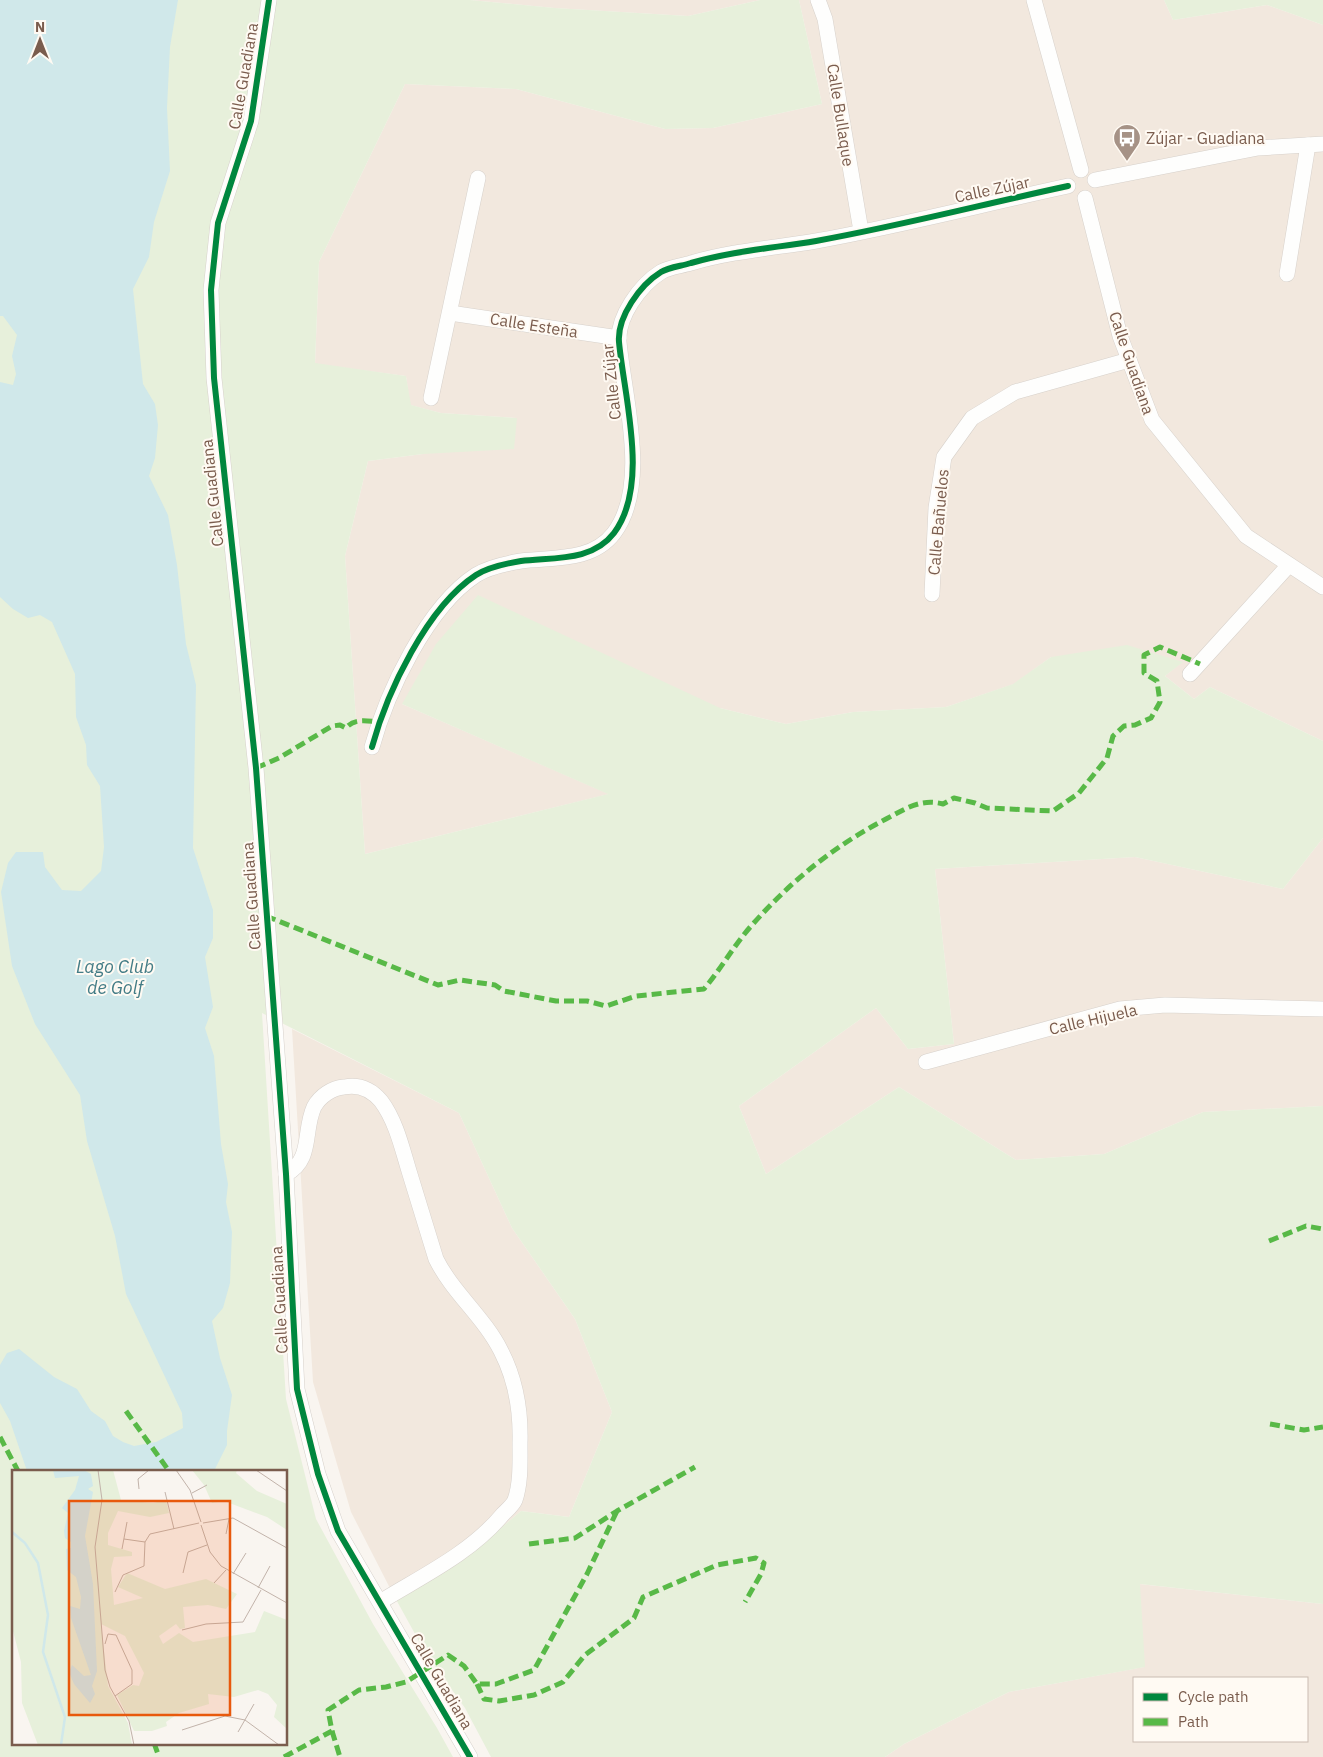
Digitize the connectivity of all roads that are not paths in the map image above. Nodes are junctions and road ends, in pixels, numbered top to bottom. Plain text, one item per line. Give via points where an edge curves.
1 (269, 0) edge
2 (818, 0) edge
3 (1034, 0) edge
4 (1316, 145) edge
5 (1081, 170) junction
6 (478, 178) dead end
7 (1095, 180) junction
8 (1068, 186) junction
9 (1085, 198) junction
10 (861, 231) junction
11 (1287, 274) dead end
12 (450, 312) junction
13 (619, 338) junction
14 (1129, 360) junction
15 (431, 398) dead end
16 (1289, 565) junction
17 (1323, 587) edge
18 (932, 594) dead end
19 (1190, 674) dead end
20 (372, 748) dead end
21 (1323, 1009) edge
22 (926, 1062) dead end
23 (286, 1174) junction
24 (380, 1602) junction
25 (470, 1757) edge

1 - 23 street, Calle Guadiana via 251,121 218,223 211,290 214,378 256,768
2 - 10 street, Calle Bullaque via 825,19
3 - 5 street
4 - 7 street via 1258,148
4 - 11 street
5 - 7 street via 1090,172
5 - 8 street via 1070,177
6 - 12 street
7 - 9 street via 1093,192
8 - 9 street via 1072,194
8 - 10 street, Calle Zújar
9 - 14 street, Calle Guadiana
10 - 13 street, Calle Zújar via 816,241 726,253 662,272 636,295 625,316
12 - 13 street, Calle Esteña
12 - 15 street
13 - 20 street, Calle Zújar via 633,466 626,510 613,534 594,548 568,558 520,561 478,573 441,606 403,668 381,714
14 - 16 street, Calle Guadiana via 1152,420 1246,536
14 - 18 street, Calle Bañuelos via 1015,392 972,418 944,457 936,508
16 - 17 street, Calle Guadiana
16 - 19 street
21 - 22 street, Calle Hijuela via 1165,1005 1120,1009
23 - 24 street, Calle Guadiana via 297,1389 318,1474 338,1531
23 - 24 street via 297,1168 304,1155 312,1114 322,1096 336,1088 354,1085 369,1090 381,1102 397,1132 444,1276 501,1350 515,1389 520,1414 520,1467 514,1500 471,1546
24 - 25 street, Calle Guadiana

